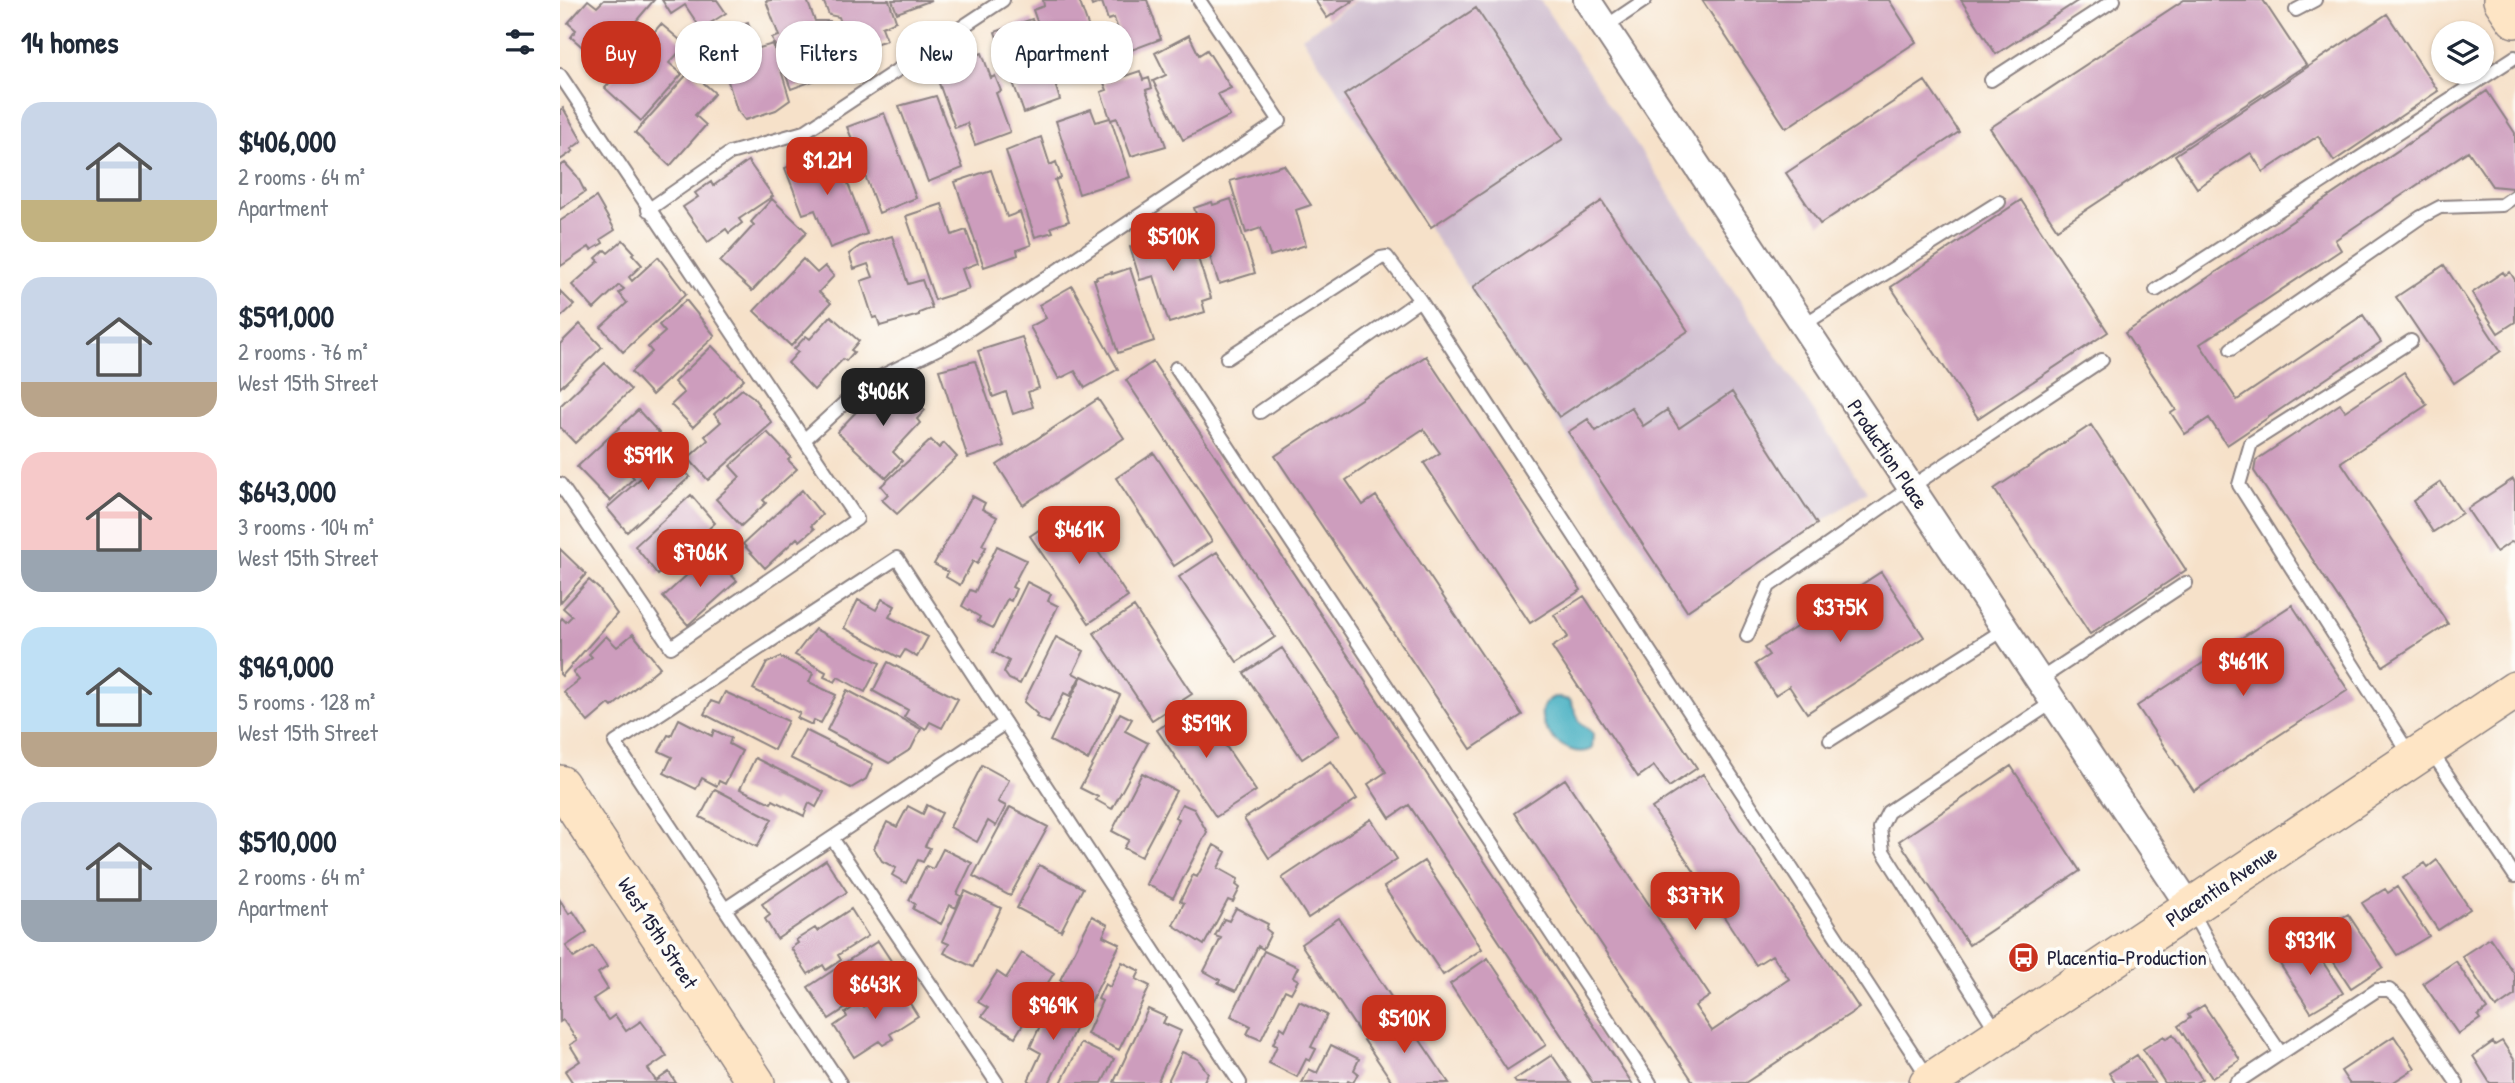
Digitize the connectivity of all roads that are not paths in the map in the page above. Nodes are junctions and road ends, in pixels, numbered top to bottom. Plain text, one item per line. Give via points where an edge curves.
1 (1003, 0) edge
2 (1199, 0) edge
3 (1587, 0) edge
4 (1645, 0) edge
5 (2114, 0) edge
6 (2315, 0) edge
7 (2502, 0) edge
8 (2296, 10) dead end
9 (2515, 19) edge
10 (1605, 27) junction
11 (2515, 57) edge
12 (560, 75) edge
13 (1992, 80) dead end
14 (2515, 196) edge
15 (1999, 202) dead end
16 (648, 210) junction
17 (2156, 290) dead end
18 (1420, 300) junction
19 (1803, 326) junction
20 (2411, 341) dead end
21 (2231, 349) dead end
22 (1227, 358) dead end
23 (2102, 360) dead end
24 (1176, 368) dead end
25 (1260, 412) dead end
26 (804, 440) junction
27 (560, 484) edge
28 (1911, 487) junction
29 (2186, 583) dead end
30 (2005, 629) junction
31 (1747, 636) dead end
32 (2039, 680) junction
33 (2515, 690) edge
34 (2053, 702) junction
35 (1005, 723) junction
36 (1830, 740) dead end
37 (2421, 753) junction
38 (568, 801) edge
39 (832, 838) junction
40 (2515, 876) edge
41 (2190, 907) junction
42 (725, 909) junction
43 (1999, 1036) junction
44 (2280, 1052) junction
45 (1929, 1082) edge
46 (757, 1083) edge
47 (840, 1083) edge
48 (997, 1083) edge
49 (1240, 1083) edge
50 (1650, 1083) edge
51 (2236, 1083) edge
52 (2456, 1083) edge

1 - 16 lane via 804,132 730,153
2 - 26 lane via 1280,121 949,343 864,384
3 - 10 street, Production Place
4 - 10 lane
5 - 13 lane
6 - 8 lane
7 - 9 main road
10 - 19 street, Production Place
11 - 17 lane
12 - 16 lane
14 - 21 lane via 2502,205 2440,207 2421,217
15 - 19 lane
16 - 26 lane
18 - 22 lane via 1387,257 1381,258
18 - 25 lane
18 - 45 lane
19 - 28 street, Production Place
20 - 37 lane via 2251,443 2239,485
23 - 28 lane
24 - 50 lane
26 - 27 lane via 857,519 671,647
28 - 30 street, Production Place
28 - 31 lane via 1769,586
29 - 32 lane
30 - 32 street, Production Place
30 - 36 lane
32 - 34 street, Production Place
33 - 37 main road, Placentia Avenue
34 - 41 street, Production Place
34 - 43 lane via 1888,812 1880,828 1882,851
35 - 39 lane
35 - 42 lane via 897,558 615,743
35 - 49 lane
37 - 40 lane
37 - 41 main road, Placentia Avenue
38 - 46 main road, West 15th Street
39 - 42 lane
39 - 48 lane
41 - 43 main road, Placentia Avenue
41 - 44 lane via 2224,970
42 - 47 lane
43 - 45 main road, Placentia Avenue
44 - 51 lane
44 - 52 lane via 2377,990 2389,990 2400,999

